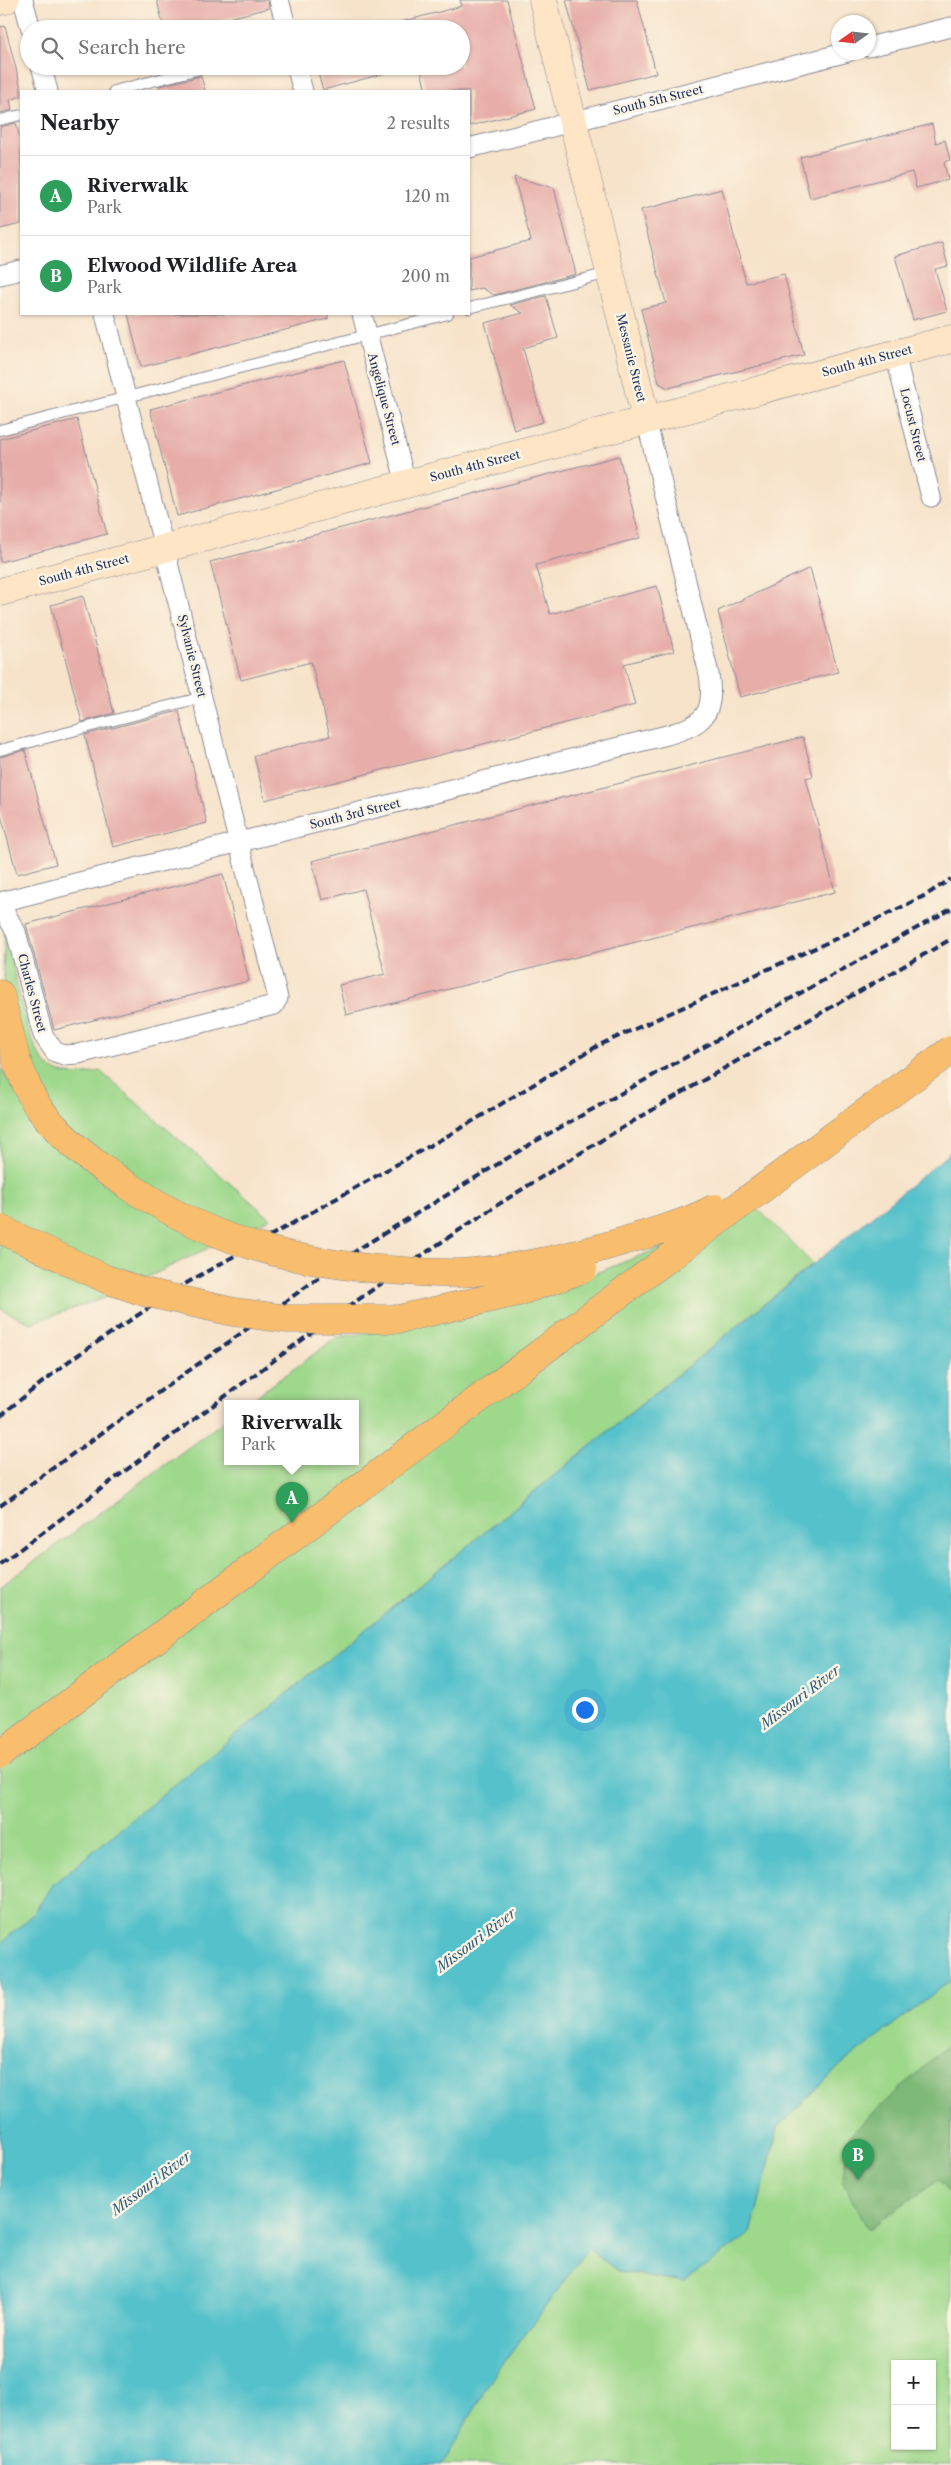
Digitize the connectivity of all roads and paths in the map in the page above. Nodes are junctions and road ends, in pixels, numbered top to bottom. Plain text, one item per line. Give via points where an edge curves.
1 (5, 0) edge
2 (23, 0) edge
3 (279, 0) edge
4 (543, 0) edge
5 (0, 1) edge
6 (29, 20) edge
7 (284, 20) edge
8 (951, 27) edge
9 (876, 45) edge
10 (831, 56) edge
11 (44, 75) edge
12 (176, 75) edge
13 (299, 75) edge
14 (48, 90) edge
15 (118, 90) edge
16 (303, 90) edge
17 (20, 115) edge
18 (0, 120) edge
19 (572, 121) junction
20 (470, 148) edge
21 (20, 270) edge
22 (610, 272) junction
23 (0, 275) edge
24 (470, 308) edge
25 (105, 315) edge
26 (362, 315) edge
27 (444, 315) edge
28 (367, 334) junction
29 (951, 339) edge
30 (895, 354) junction
31 (126, 396) junction
32 (646, 420) junction
33 (0, 430) edge
34 (406, 484) junction
35 (931, 497) dead end
36 (164, 548) junction
37 (0, 592) edge
38 (202, 697) junction
39 (705, 716) joint
40 (0, 750) edge
41 (239, 844) junction
42 (0, 903) edge
43 (0, 994) edge
44 (951, 1049) edge
45 (55, 1052) joint
46 (792, 1165) junction
47 (760, 1188) junction
48 (0, 1229) edge
49 (644, 1276) junction
50 (0, 1754) edge

1 - 5 main road
2 - 6 street
3 - 7 street
4 - 19 main road, Messanie Street
8 - 9 street
10 - 19 street, South 5th Street
11 - 14 street
12 - 15 lane
13 - 16 street
17 - 18 lane
19 - 20 street, South 5th Street
19 - 22 main road, Messanie Street
21 - 23 street
22 - 24 lane
22 - 32 main road, Messanie Street
25 - 31 street, Sylvanie Street
26 - 28 street, Angelique Street
27 - 28 lane
28 - 31 lane
28 - 34 street, Angelique Street
29 - 30 main road, South 4th Street
30 - 32 main road, South 4th Street
30 - 35 street, Locust Street
31 - 33 lane
31 - 36 street, Sylvanie Street
32 - 34 main road, South 4th Street
32 - 39 street, Messanie Street via 709,674 711,700
34 - 36 main road, South 4th Street
36 - 37 main road, South 4th Street
36 - 38 street, Sylvanie Street
38 - 40 lane
38 - 41 street, Sylvanie Street
39 - 41 street, South 3rd Street via 688,729
41 - 42 street, South 3rd Street
41 - 45 street, Sylvanie Street via 278,998 274,1005 78,1054
42 - 45 street, Charles Street via 16,932 43,1035
43 - 46 highway, bridge via 17,1062 38,1107 69,1141 104,1170 186,1220 226,1238 270,1251 359,1268 418,1272 471,1273 549,1261 693,1220
44 - 46 highway, bridge
44 - 47 highway, bridge
46 - 49 highway, bridge
47 - 48 highway, bridge via 596,1264 518,1292 399,1320 288,1319 234,1312 144,1292 106,1279
47 - 49 highway, bridge
49 - 50 highway, bridge

